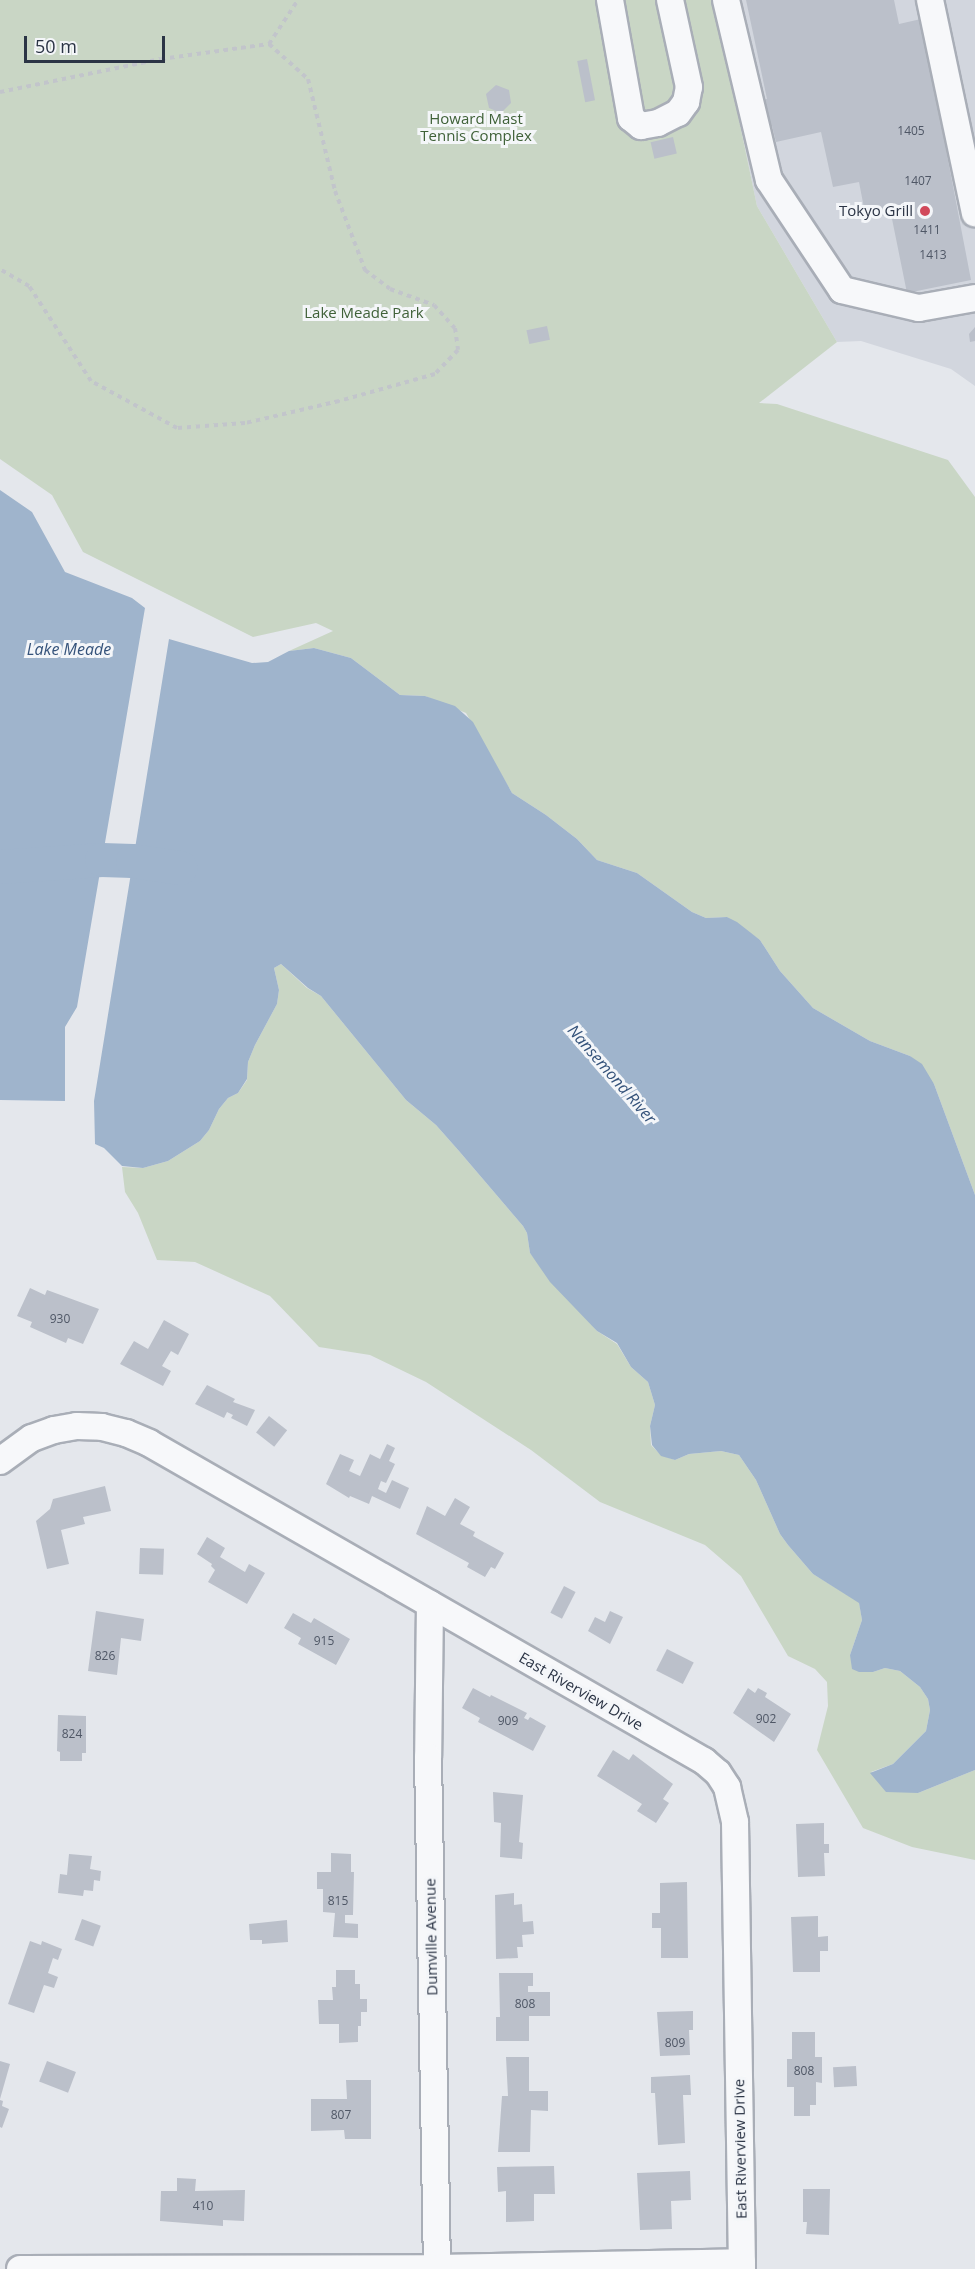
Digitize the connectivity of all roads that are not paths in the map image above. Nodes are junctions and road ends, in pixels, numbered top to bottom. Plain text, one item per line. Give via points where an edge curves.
1 (610, 0) edge
2 (670, 0) edge
3 (726, 0) edge
4 (930, 0) edge
5 (975, 213) edge
6 (975, 298) edge
7 (0, 1461) edge
8 (430, 1604) junction
9 (742, 2265) edge
10 (20, 2269) edge
11 (126, 2269) edge
12 (437, 2269) edge

1 - 2 street via 631,118 641,126 678,113 686,102 689,87
3 - 6 street via 769,180 842,290 919,308
4 - 5 street
7 - 8 street, East Riverview Drive via 32,1438 54,1430 102,1427 126,1433
8 - 9 street, East Riverview Drive via 704,1761 727,1787 735,1822
8 - 12 street, Dumville Avenue via 428,1757
9 - 12 street
10 - 11 street
11 - 12 street

